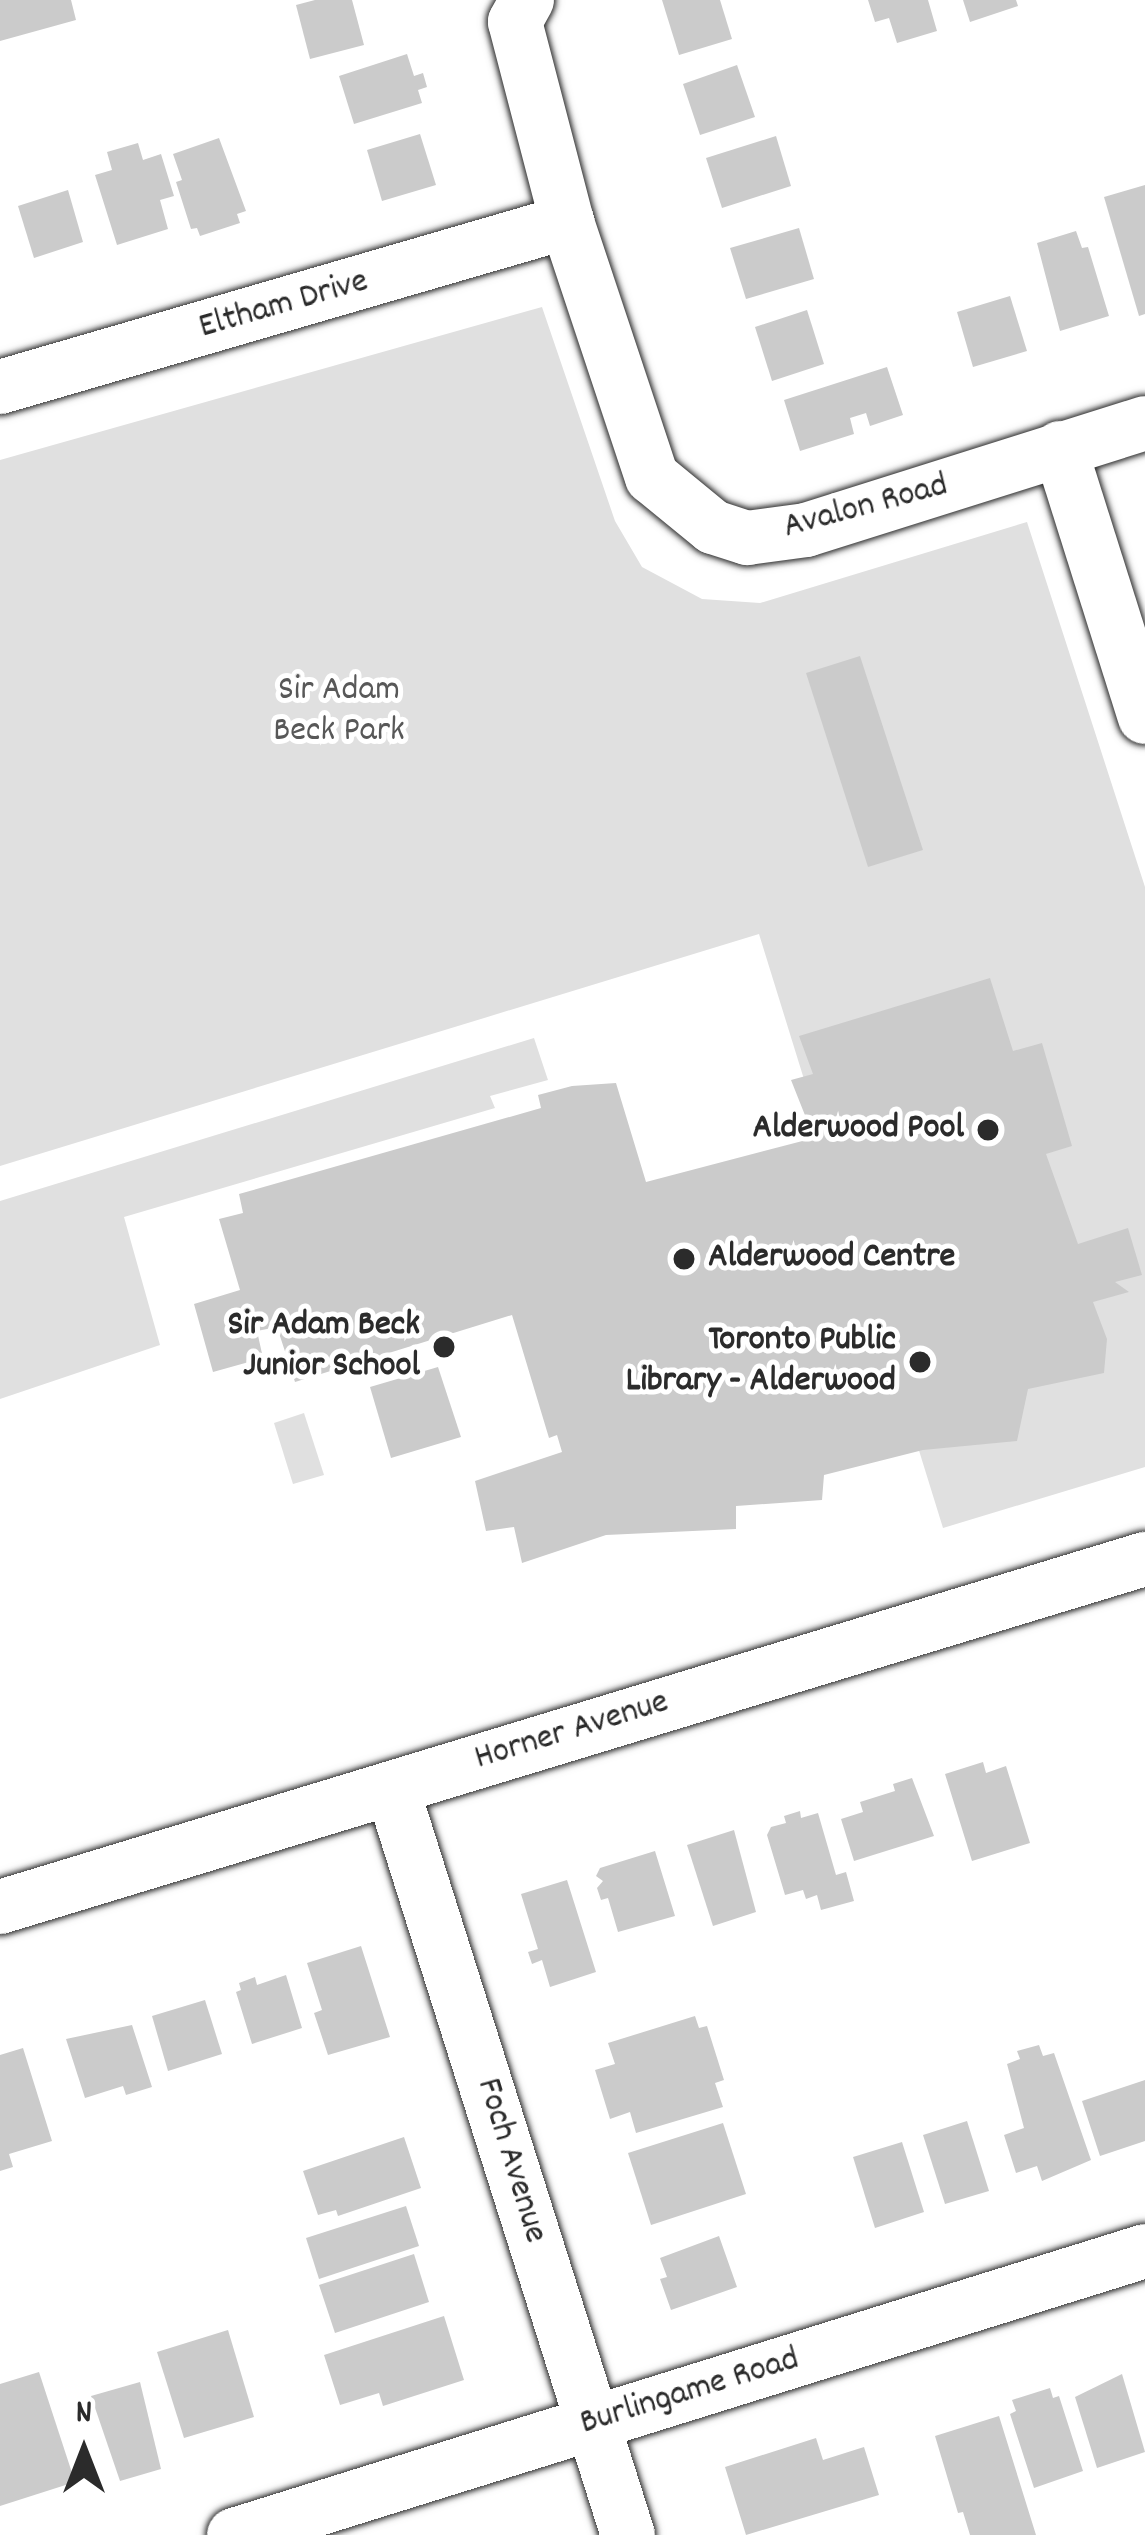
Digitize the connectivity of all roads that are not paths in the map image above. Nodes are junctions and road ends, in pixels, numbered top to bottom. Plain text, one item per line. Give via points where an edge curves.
1 (508, 7) edge
2 (567, 222) junction
3 (0, 387) edge
4 (1145, 423) edge
5 (1060, 448) junction
6 (1145, 717) edge
7 (1145, 1559) edge
8 (392, 1788) junction
9 (0, 1907) edge
10 (1145, 2251) edge
11 (591, 2424) junction
12 (234, 2535) edge
13 (628, 2535) edge

1 - 2 street, Avalon Road
2 - 3 street, Eltham Drive
2 - 5 street, Avalon Road via 652,477 713,527 746,538 806,530
4 - 5 street, Avalon Road
5 - 6 street
7 - 8 street, Horner Avenue
8 - 9 street, Horner Avenue
8 - 11 street, Foch Avenue
10 - 11 street, Burlingame Road
11 - 12 street, Burlingame Road
11 - 13 street, Foch Avenue

